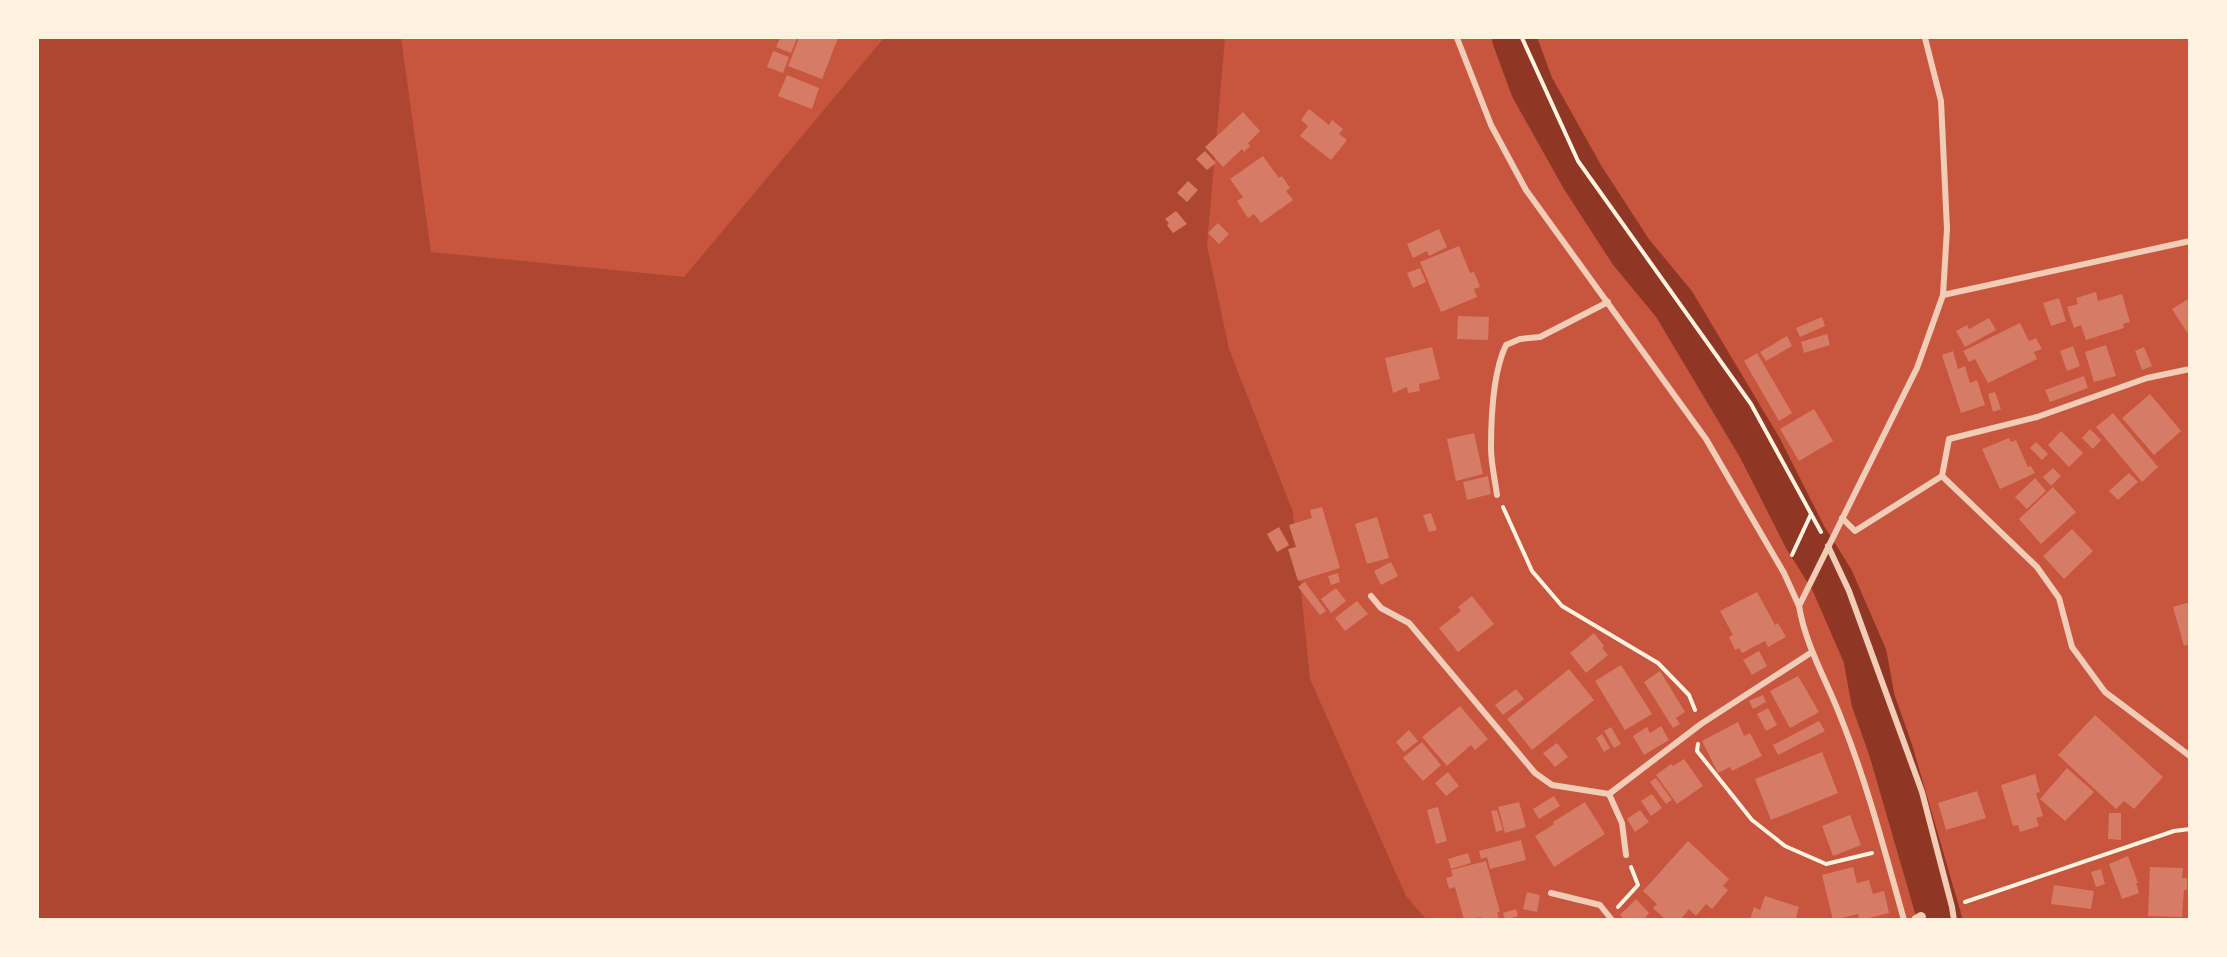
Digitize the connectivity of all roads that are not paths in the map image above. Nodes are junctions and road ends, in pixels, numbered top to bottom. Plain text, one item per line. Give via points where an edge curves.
1 (1457, 38) edge
2 (1925, 38) edge
3 (2190, 241) edge
4 (1943, 295) junction
5 (1608, 302) junction
6 (2190, 369) edge
7 (1942, 476) junction
8 (1497, 495) road end
9 (1842, 518) junction
10 (1828, 546) junction
11 (1371, 596) dead end
12 (1799, 606) junction
13 (1812, 652) junction
14 (2190, 756) edge
15 (1609, 794) junction
16 (1626, 855) road end
17 (1551, 893) dead end
18 (1610, 918) edge
19 (1904, 920) edge
20 (1954, 920) edge

1 - 5 street via 1491,125 1526,189
2 - 4 street via 1941,101 1947,229
3 - 4 street
4 - 9 street via 1917,368
5 - 8 street via 1540,337 1506,345 1500,357 1491,449
5 - 12 street via 1706,439
6 - 7 street via 2147,378 2037,417 1948,439
7 - 9 street via 1855,531
7 - 14 street via 2037,567 2059,598 2072,647 2104,692
9 - 10 street
10 - 12 street
10 - 20 street via 1849,591 1922,792
11 - 15 street via 1381,608 1409,623 1535,773 1552,785
12 - 13 street via 1803,632
13 - 15 street via 1701,724
13 - 19 street via 1841,717 1870,799
15 - 16 street via 1622,823
17 - 18 street via 1600,905

